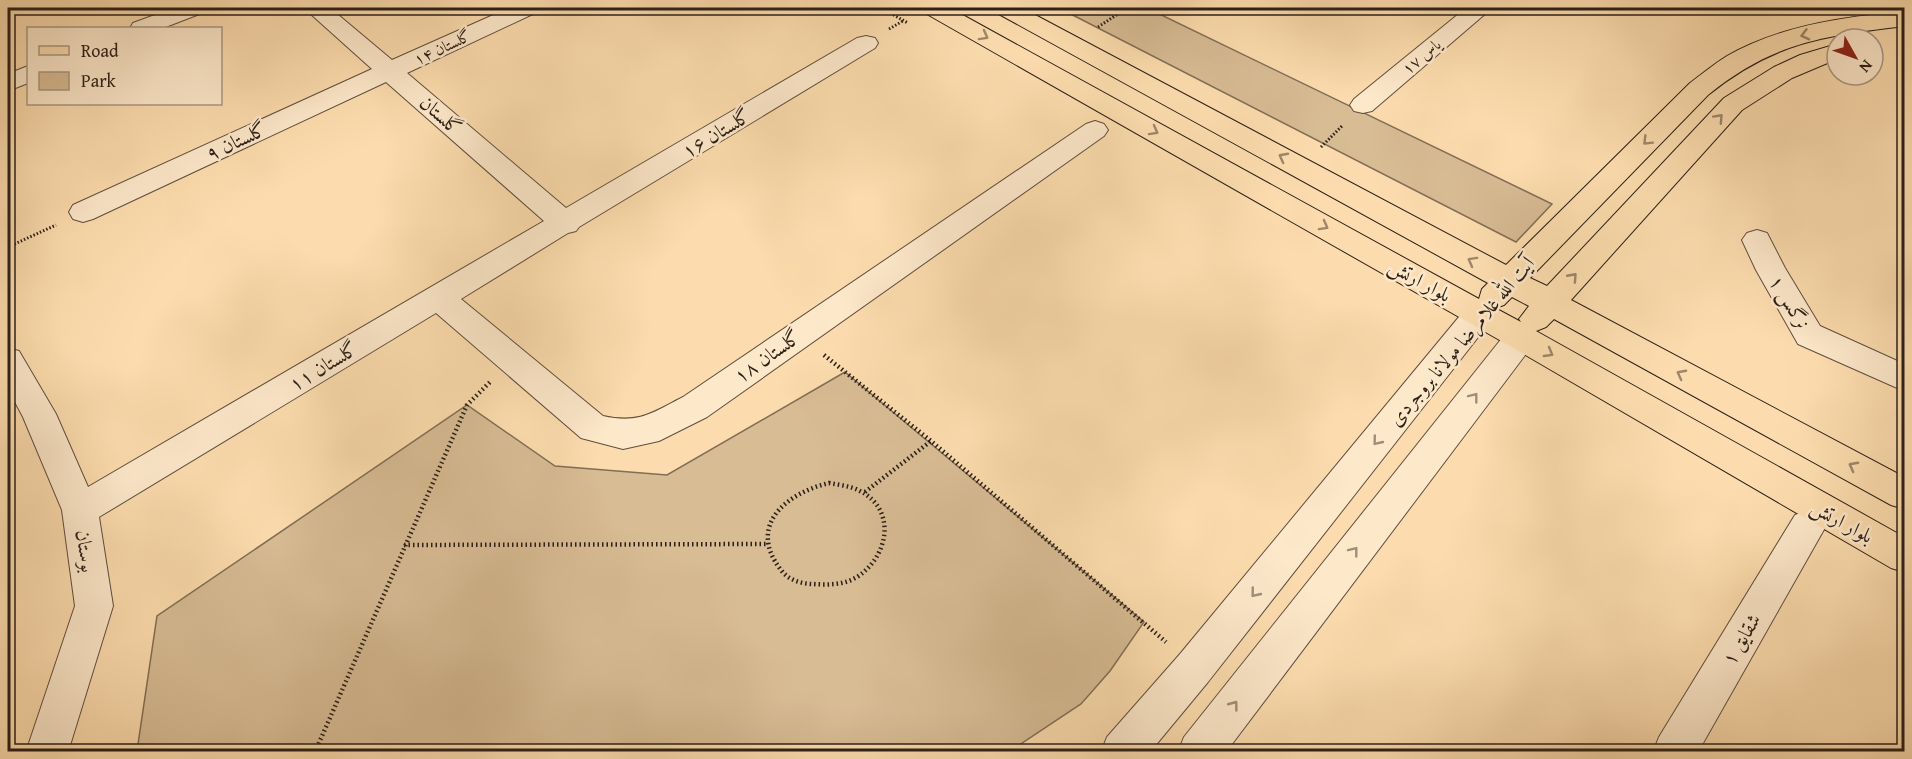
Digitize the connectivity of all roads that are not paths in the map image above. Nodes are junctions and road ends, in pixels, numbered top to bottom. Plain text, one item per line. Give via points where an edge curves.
1 (194, 8) edge
2 (316, 8) edge
3 (528, 8) edge
4 (933, 8) edge
5 (1005, 8) edge
6 (1480, 8) edge
7 (1905, 19) edge
8 (145, 27) edge
9 (1905, 39) edge
10 (1885, 42) edge
11 (866, 43) dead end
12 (1825, 55) edge
13 (390, 71) junction
14 (27, 74) edge
15 (8, 83) edge
16 (1363, 105) road end
17 (1095, 130) dead end
18 (83, 212) road end
19 (566, 224) junction
20 (1757, 240) dead end
21 (1508, 281) junction
22 (438, 297) junction
23 (1549, 303) junction
24 (1479, 314) junction
25 (1521, 337) junction
26 (8, 360) edge
27 (1905, 378) edge
28 (1905, 494) edge
29 (80, 510) junction
30 (1808, 526) dead end
31 (1905, 556) edge
32 (47, 752) edge
33 (1122, 752) edge
34 (1199, 752) edge
35 (1674, 752) edge

1 - 8 street
2 - 13 street, گلستان
3 - 13 street, گلستان ۱۴
4 -> 24 main road, بلوار ارتش
21 -> 5 main road
6 - 16 street, یاس ۱۷
7 -> 21 main road, آیت الله غلامرضا مولانا بروجردی via 1814,32 1729,65 1699,89
9 - 10 main road
11 - 19 street, گلستان ۱۶
23 -> 12 main road via 1733,104 1785,70
13 - 18 street, گلستان ۹
13 - 19 street, گلستان
14 - 15 street
17 - 22 street, گلستان ۱۸ via 695,407 647,431 623,435 593,428
19 - 22 street, گلستان ۱۱
20 - 27 street, نرگس ۱ via 1809,335
21 - 23 main road
21 - 24 main road, آیت الله غلامرضا مولانا بروجردی
22 - 29 street, گلستان ۱۱
23 - 25 main road
28 -> 23 main road
24 - 25 main road, بلوار ارتش
24 -> 33 street, آیت الله غلامرضا مولانا بروجردی
25 -> 31 main road, بلوار ارتش
34 -> 25 street
26 - 29 street, بوستان via 39,414
29 - 32 street, بوستان via 94,606
30 - 35 street, شقایق ۱

